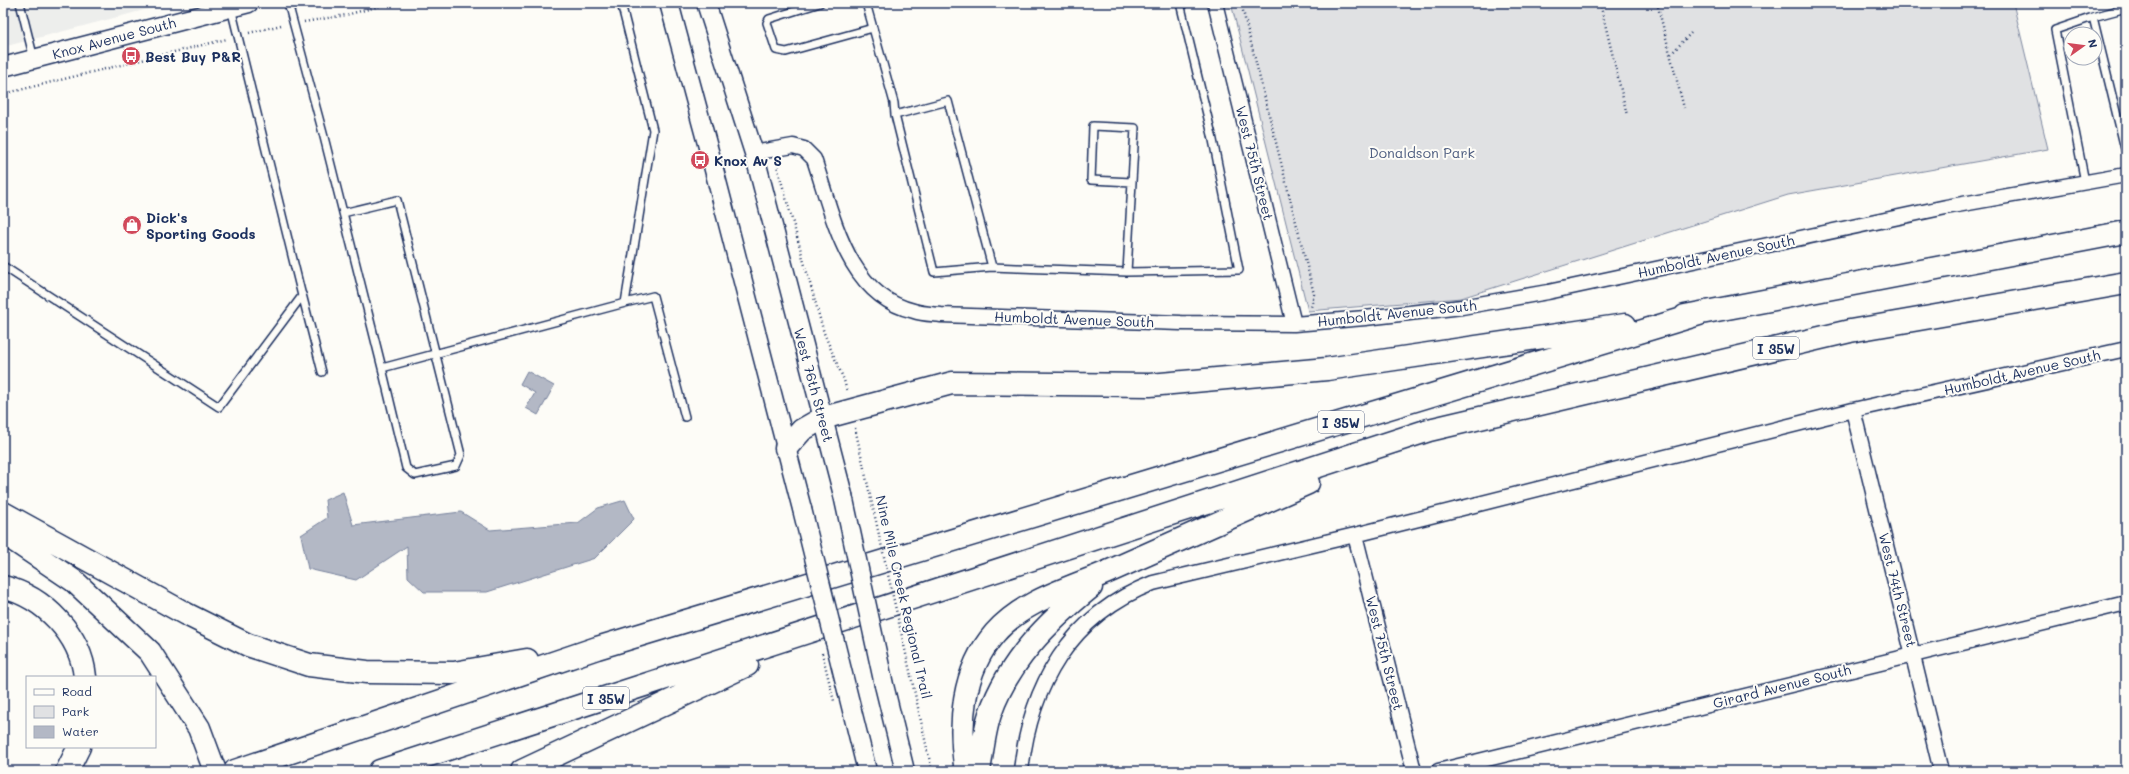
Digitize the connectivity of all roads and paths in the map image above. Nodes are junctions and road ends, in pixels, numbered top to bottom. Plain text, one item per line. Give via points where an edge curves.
1 (5, 3) edge
2 (20, 3) edge
3 (249, 3) edge
4 (288, 3) edge
5 (391, 3) edge
6 (621, 3) edge
7 (669, 3) edge
8 (706, 3) edge
9 (820, 3) edge
10 (866, 3) edge
11 (1180, 3) edge
12 (1215, 3) edge
13 (1600, 3) edge
14 (1657, 3) edge
15 (3, 6) edge
16 (231, 8) junction
17 (2126, 8) edge
18 (2093, 17) junction
19 (294, 23) junction
20 (873, 28) junction
21 (1691, 33) dead end
22 (238, 36) junction
23 (1671, 54) junction
24 (34, 59) junction
25 (3, 67) edge
26 (3, 94) edge
27 (1684, 108) dead end
28 (895, 115) junction
29 (1627, 115) dead end
30 (754, 152) junction
31 (2126, 153) edge
32 (2126, 175) edge
33 (1132, 182) junction
34 (2085, 182) junction
35 (343, 213) junction
36 (2126, 232) edge
37 (3, 266) edge
38 (992, 267) junction
39 (1127, 272) junction
40 (2126, 283) edge
41 (302, 294) junction
42 (625, 303) junction
43 (1699, 314) junction
44 (1294, 324) junction
45 (2126, 349) edge
46 (436, 353) junction
47 (382, 368) junction
48 (322, 372) dead end
49 (1854, 410) junction
50 (684, 417) dead end
51 (823, 418) junction
52 (855, 428) dead end
53 (1429, 430) junction
54 (786, 448) junction
55 (3, 513) edge
56 (1355, 535) junction
57 (10, 538) edge
58 (1110, 571) junction
59 (3, 587) edge
60 (2126, 603) edge
61 (832, 625) junction
62 (597, 648) junction
63 (1913, 654) junction
64 (86, 676) edge
65 (78, 748) edge
66 (67, 771) edge
67 (215, 771) edge
68 (235, 771) edge
69 (380, 771) edge
70 (522, 771) edge
71 (867, 771) edge
72 (904, 771) edge
73 (932, 771) edge
74 (966, 771) edge
75 (979, 771) edge
76 (1020, 771) edge
77 (1414, 771) edge
78 (1438, 771) edge
79 (1941, 771) edge

1 - 15 lane
2 - 24 lane
3 - 16 street, Knox Avenue South
4 - 19 lane
5 - 19 path via 346,15
6 - 42 lane via 653,130
7 - 54 street
8 - 30 street, West 76th Street
9 - 20 lane via 769,19 767,23 776,50 779,52
10 - 20 lane
11 - 39 lane via 1212,134 1239,270
12 - 44 street, West 75th Street
13 - 29 path
14 - 23 path
16 - 22 lane
16 - 24 street, Knox Avenue South
17 - 18 lane
18 - 31 lane
18 - 34 lane via 2055,30
19 - 22 path
19 - 35 lane
20 - 28 lane
21 - 23 path
22 - 26 path
22 - 41 lane
23 - 27 path
24 - 25 street, Knox Avenue South
28 - 38 lane via 934,272
28 - 38 lane via 948,101
30 - 44 street, Humboldt Avenue South via 793,146 804,149 814,159 848,258 861,278 893,303 913,311 941,315
30 - 51 street, West 76th Street
32 - 34 street, Humboldt Avenue South
33 - 33 lane via 1135,128 1093,126 1091,180
33 - 39 lane
34 - 44 street, Humboldt Avenue South via 1946,207 1548,292 1462,307
35 - 46 lane via 397,200
35 - 47 lane
36 - 43 highway, I 35W
37 - 41 lane via 219,408
38 - 39 lane
40 - 53 highway, I 35W via 1850,331
41 - 48 lane
42 - 46 lane
42 - 50 lane via 653,296
43 - 51 highway via 1327,369 1150,386 952,383
43 - 62 highway, I 35W
45 - 49 street, Humboldt Avenue South
46 - 47 lane
46 - 47 lane via 461,455 456,466 415,475 406,468
49 - 56 street, Humboldt Avenue South
49 - 63 street, West 74th Street
51 - 54 highway via 802,430
51 - 72 street, West 76th Street, bridge
52 - 73 path, Nine Mile Creek Regional Trail, bridge
53 - 58 highway
53 - 61 highway, I 35W
54 - 71 street, bridge
55 - 62 highway via 186,614 248,644 309,665 367,672 454,673
56 - 76 street, Humboldt Avenue South via 1173,577 1135,590 1118,600 1072,639 1051,667 1033,708 1023,744
56 - 77 street, West 75th Street
57 - 67 highway via 74,581 150,652 199,728
58 - 74 highway via 1044,598 1016,614 995,633 968,682 961,717 962,750
58 - 75 highway via 1038,633 1017,661 1002,684 989,715
59 - 64 highway via 39,603 63,625 76,645
60 - 63 street, Girard Avenue South
61 - 69 highway, I 35W
61 - 70 highway
62 - 68 highway, I 35W
63 - 78 street, Girard Avenue South
63 - 79 street, West 74th Street
65 - 66 highway

